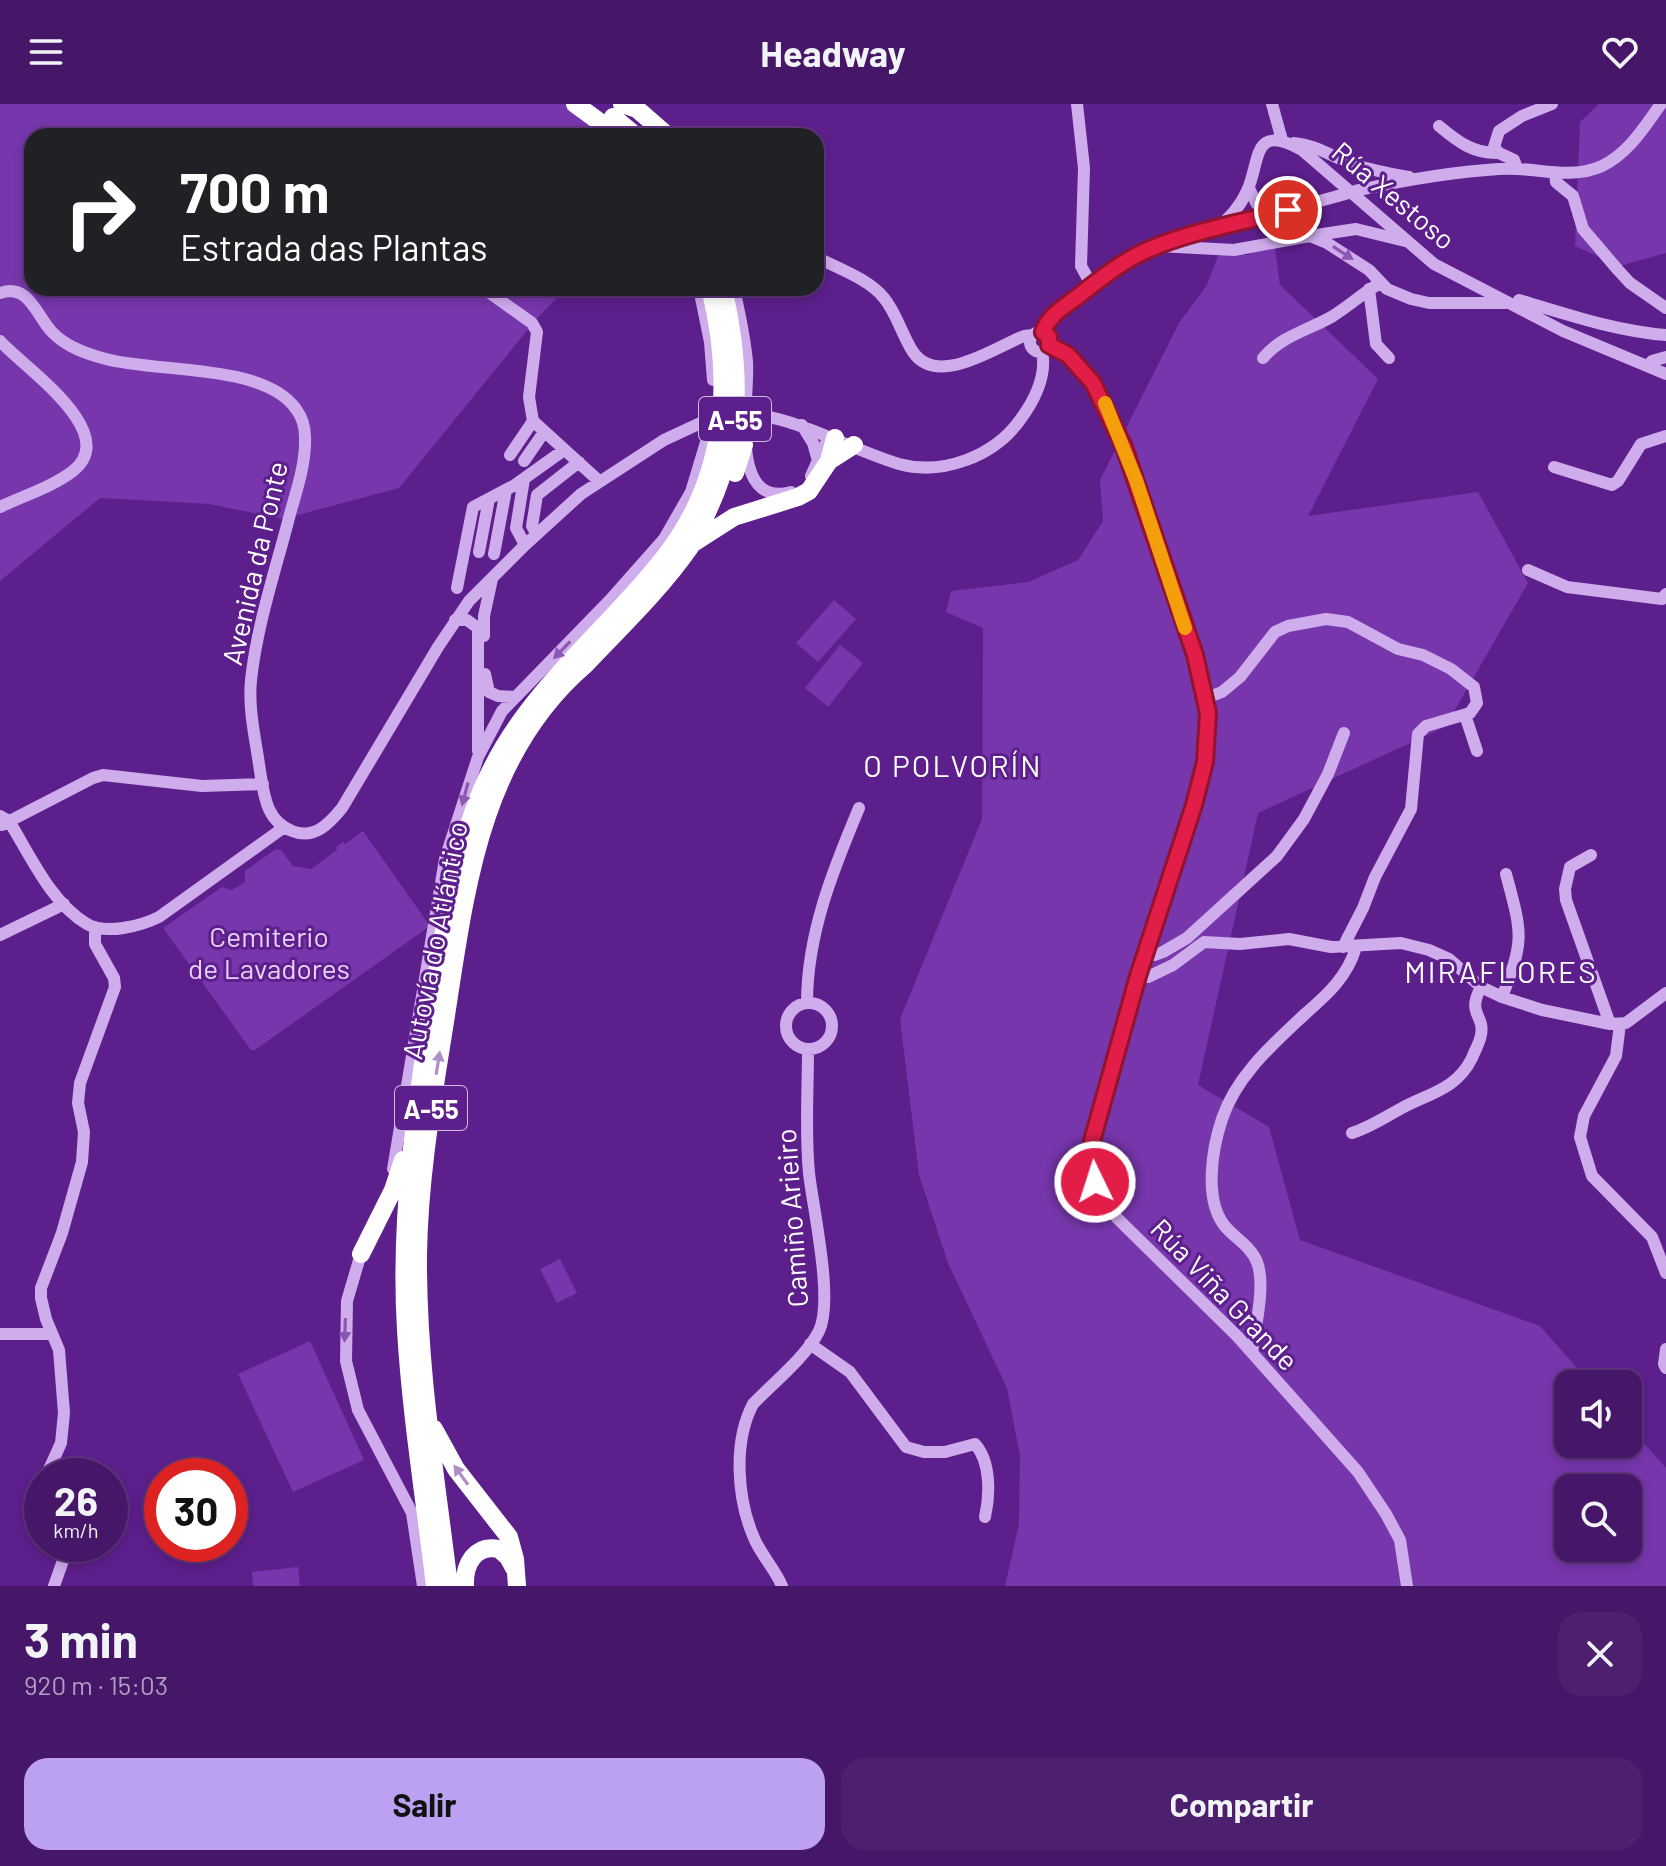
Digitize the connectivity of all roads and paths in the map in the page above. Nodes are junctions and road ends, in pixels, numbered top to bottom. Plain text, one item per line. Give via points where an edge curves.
1 (575, 104) edge
2 (594, 104) edge
3 (621, 104) edge
4 (1077, 104) edge
5 (1272, 104) edge
6 (1552, 104) edge
7 (1661, 104) edge
8 (1439, 126) dead end
9 (608, 128) edge
10 (626, 128) edge
11 (647, 128) edge
12 (659, 128) edge
13 (1285, 141) junction
14 (1499, 153) junction
15 (1517, 168) junction
16 (1555, 173) junction
17 (1416, 179) junction
18 (1249, 188) junction
19 (1255, 202) junction
20 (1237, 214) junction
21 (1263, 217) junction
22 (1310, 236) junction
23 (1405, 241) junction
24 (1159, 246) junction
25 (824, 262) edge
26 (1092, 286) junction
27 (1374, 286) junction
28 (0, 293) edge
29 (24, 294) edge
30 (26, 296) edge
31 (494, 296) edge
32 (701, 296) edge
33 (712, 296) edge
34 (724, 296) edge
35 (735, 296) edge
36 (1511, 304) junction
37 (1666, 308) edge
38 (1666, 335) edge
39 (0, 341) edge
40 (1040, 342) junction
41 (1666, 357) edge
42 (1263, 358) dead end
43 (1389, 358) dead end
44 (1648, 366) junction
45 (1666, 374) edge
46 (754, 414) dead end
47 (707, 420) dead end
48 (533, 421) junction
49 (802, 425) junction
50 (544, 432) junction
51 (1666, 436) edge
52 (832, 437) junction
53 (744, 445) junction
54 (854, 445) junction
55 (564, 450) junction
56 (510, 455) dead end
57 (524, 461) dead end
58 (823, 461) junction
59 (579, 462) junction
60 (1554, 467) dead end
61 (524, 479) junction
62 (599, 481) junction
63 (506, 490) junction
64 (489, 499) junction
65 (0, 507) edge
66 (710, 531) junction
67 (537, 534) junction
68 (693, 543) junction
69 (525, 545) junction
70 (479, 552) dead end
71 (494, 554) dead end
72 (1528, 570) dead end
73 (493, 576) junction
74 (457, 588) dead end
75 (1666, 594) edge
76 (469, 601) junction
77 (455, 620) junction
78 (481, 622) junction
79 (498, 696) junction
80 (515, 697) junction
81 (1206, 698) junction
82 (480, 702) junction
83 (1465, 715) junction
84 (1344, 733) dead end
85 (1477, 751) dead end
86 (478, 757) junction
87 (263, 784) junction
88 (859, 808) dead end
89 (3, 821) edge
90 (283, 828) junction
91 (455, 832) junction
92 (1591, 855) dead end
93 (1506, 874) dead end
94 (64, 904) junction
95 (448, 909) junction
96 (95, 927) junction
97 (0, 935) edge
98 (1350, 947) junction
99 (1145, 953) junction
100 (1138, 976) junction
101 (1481, 987) junction
102 (1666, 993) edge
103 (1502, 997) junction
104 (807, 1003) junction
105 (1615, 1024) junction
106 (808, 1050) junction
107 (414, 1119) junction
108 (1352, 1133) dead end
109 (361, 1254) junction
110 (1666, 1273) edge
111 (0, 1334) edge
112 (52, 1334) junction
113 (810, 1344) junction
114 (1666, 1349) edge
115 (1252, 1353) junction
116 (1666, 1368) edge
117 (426, 1390) junction
118 (54, 1458) edge
119 (985, 1517) dead end
120 (62, 1562) edge
121 (516, 1579) edge
122 (54, 1586) edge
123 (423, 1586) edge
124 (435, 1586) edge
125 (449, 1586) edge
126 (465, 1586) edge
127 (782, 1586) edge
128 (1407, 1586) edge

1 - 9 highway
2 - 10 highway
3 - 11 highway
3 - 12 highway via 637,109
4 - 26 street via 1084,168 1081,266
5 - 13 street
6 - 14 street via 1499,131 1494,147
7 - 16 street via 1633,143 1604,165 1586,172
8 - 14 street via 1482,154
13 - 17 street via 1314,145 1370,170
13 - 18 street via 1266,144 1258,154
13 - 23 street, Rúa Xestoso
14 - 15 street via 1514,160
15 - 16 street
15 - 17 street
16 - 37 street via 1556,182 1573,196 1583,229 1625,278
17 - 21 street, bridge
18 - 19 street
18 - 20 street
19 - 20 street via 1247,201
19 - 21 street
20 - 21 street
20 - 24 street via 1215,230
22 - 23 street via 1356,229
22 - 24 street via 1234,250
22 -> 27 street via 1369,270
23 - 36 street, Rúa Xestoso via 1434,264
24 - 26 street via 1122,263
25 - 40 street via 881,294 914,354 927,365 936,368 970,360 1010,342
26 - 40 street via 1048,320
27 - 36 street via 1429,303
27 - 42 street via 1336,314 1277,344
27 - 43 street via 1376,344
28 - 29 street, Avenida da Ponte
30 - 87 street, Avenida da Ponte via 52,332 74,348 108,360 256,380 284,395 303,423 302,470 251,682
31 - 48 street via 537,332 529,397
32 -> 80 street via 714,395 691,492 648,560
33 - 95 highway, Autovía do Atlántico / A-55 via 724,393 718,444 703,490 663,558 561,669 507,739 473,812
34 - 68 highway, Autovía do Atlántico / A-55 via 736,361 735,426 726,465
35 - 53 street via 747,362
36 - 38 street via 1521,300 1574,317
36 - 44 street, Rúa Xestoso
39 - 65 street via 73,410 86,451 64,477
40 - 54 street via 1040,380 1025,413 1000,442 977,456 940,467 914,466
40 - 81 street, Rúa Viña Grande via 1063,351 1079,366 1105,404 1148,514
41 - 44 street
44 - 45 street, Rúa Xestoso
46 - 49 street
47 - 62 street
48 - 50 street
48 - 56 street
49 - 52 street
49 - 58 street
50 - 55 street
50 - 57 street
51 - 60 street via 1641,444 1612,485
52 - 54 street
52 - 58 highway
53 - 58 street via 753,476 773,494 805,484
53 - 66 highway
54 - 58 highway
55 - 59 street
55 - 61 street
58 - 66 highway via 809,491
59 - 62 street
59 - 67 street via 537,495 532,526
61 - 63 street
61 - 69 street via 516,528
62 - 67 street
63 - 64 street
63 - 71 street
64 - 70 street
64 - 74 street via 473,507
66 - 68 highway
67 - 69 street
117 -> 68 highway, Autovía do Atlántico / A-55 via 418,1255 423,1170 463,908 480,834 527,732
69 - 73 street
72 - 75 street via 1567,587 1662,599
73 - 76 street
73 - 78 street
76 - 77 street
76 - 78 street
77 - 78 street
77 - 90 street via 336,817 313,833
78 - 79 street via 485,682
78 - 82 street
79 - 80 street
79 - 82 street
80 - 86 street
81 - 83 street via 1240,677 1275,632 1326,619 1348,622 1385,644 1451,669 1477,693 1477,703
81 - 99 street, Rúa Viña Grande via 1208,729 1200,784
82 - 86 street
83 - 85 street
83 - 98 street via 1426,726 1418,734 1411,809 1375,877
84 - 99 street via 1302,823 1277,856 1187,938 1155,955
86 -> 91 street
87 - 89 street via 202,786 103,775
87 - 90 street, Avenida da Ponte via 266,803
88 - 104 street via 828,881 807,973
89 - 94 street
90 - 96 street via 159,917 143,925
91 - 95 highway
91 - 109 street via 445,859 390,1181
92 - 105 street via 1570,867 1566,900
93 - 103 street via 1520,942
94 - 96 street
94 - 97 street
95 - 107 highway, Autovía do Atlántico / A-55
96 - 112 street via 95,944 115,987 80,1083 82,1162 41,1288
98 - 100 street via 1289,939 1211,941 1148,977
98 - 101 street via 1401,943 1429,950 1449,959
98 - 115 street via 1337,985 1248,1071 1217,1137 1213,1207 1258,1265
99 - 100 street, Rúa Viña Grande
100 - 115 street, Rúa Viña Grande via 1092,1141 1095,1182 1117,1218
101 - 103 street
101 - 108 street via 1474,1000 1481,1037 1456,1080
102 - 105 street via 1626,1023
103 - 105 street
104 - 106 street via 793,1009 786,1023 789,1038
104 - 106 street via 822,1007 832,1026 822,1046
105 - 110 street via 1616,1056 1584,1116 1580,1137 1592,1176 1652,1237
106 - 113 street, Camiño Arieiro via 809,1172 818,1218 824,1311
107 - 109 highway via 393,1190
107 - 124 highway, Autovía do Atlántico / A-55 via 404,1256 406,1329
109 -> 123 street via 347,1301 351,1386 369,1433 412,1513
111 - 112 street
112 - 118 street via 62,1367 63,1428
113 - 119 street via 850,1372 906,1447 945,1452 975,1444 983,1452 990,1497
113 - 127 street, Camiño Arieiro via 753,1404 741,1451 747,1517
114 - 116 street
115 - 128 street, Rúa Viña Grande via 1358,1472 1386,1514 1400,1540
121 -> 117 highway via 509,1537 456,1469 435,1432
117 - 125 highway, Autovía do Atlántico / A-55
120 - 122 street
121 - 126 highway via 508,1557 499,1549 483,1549 468,1563

